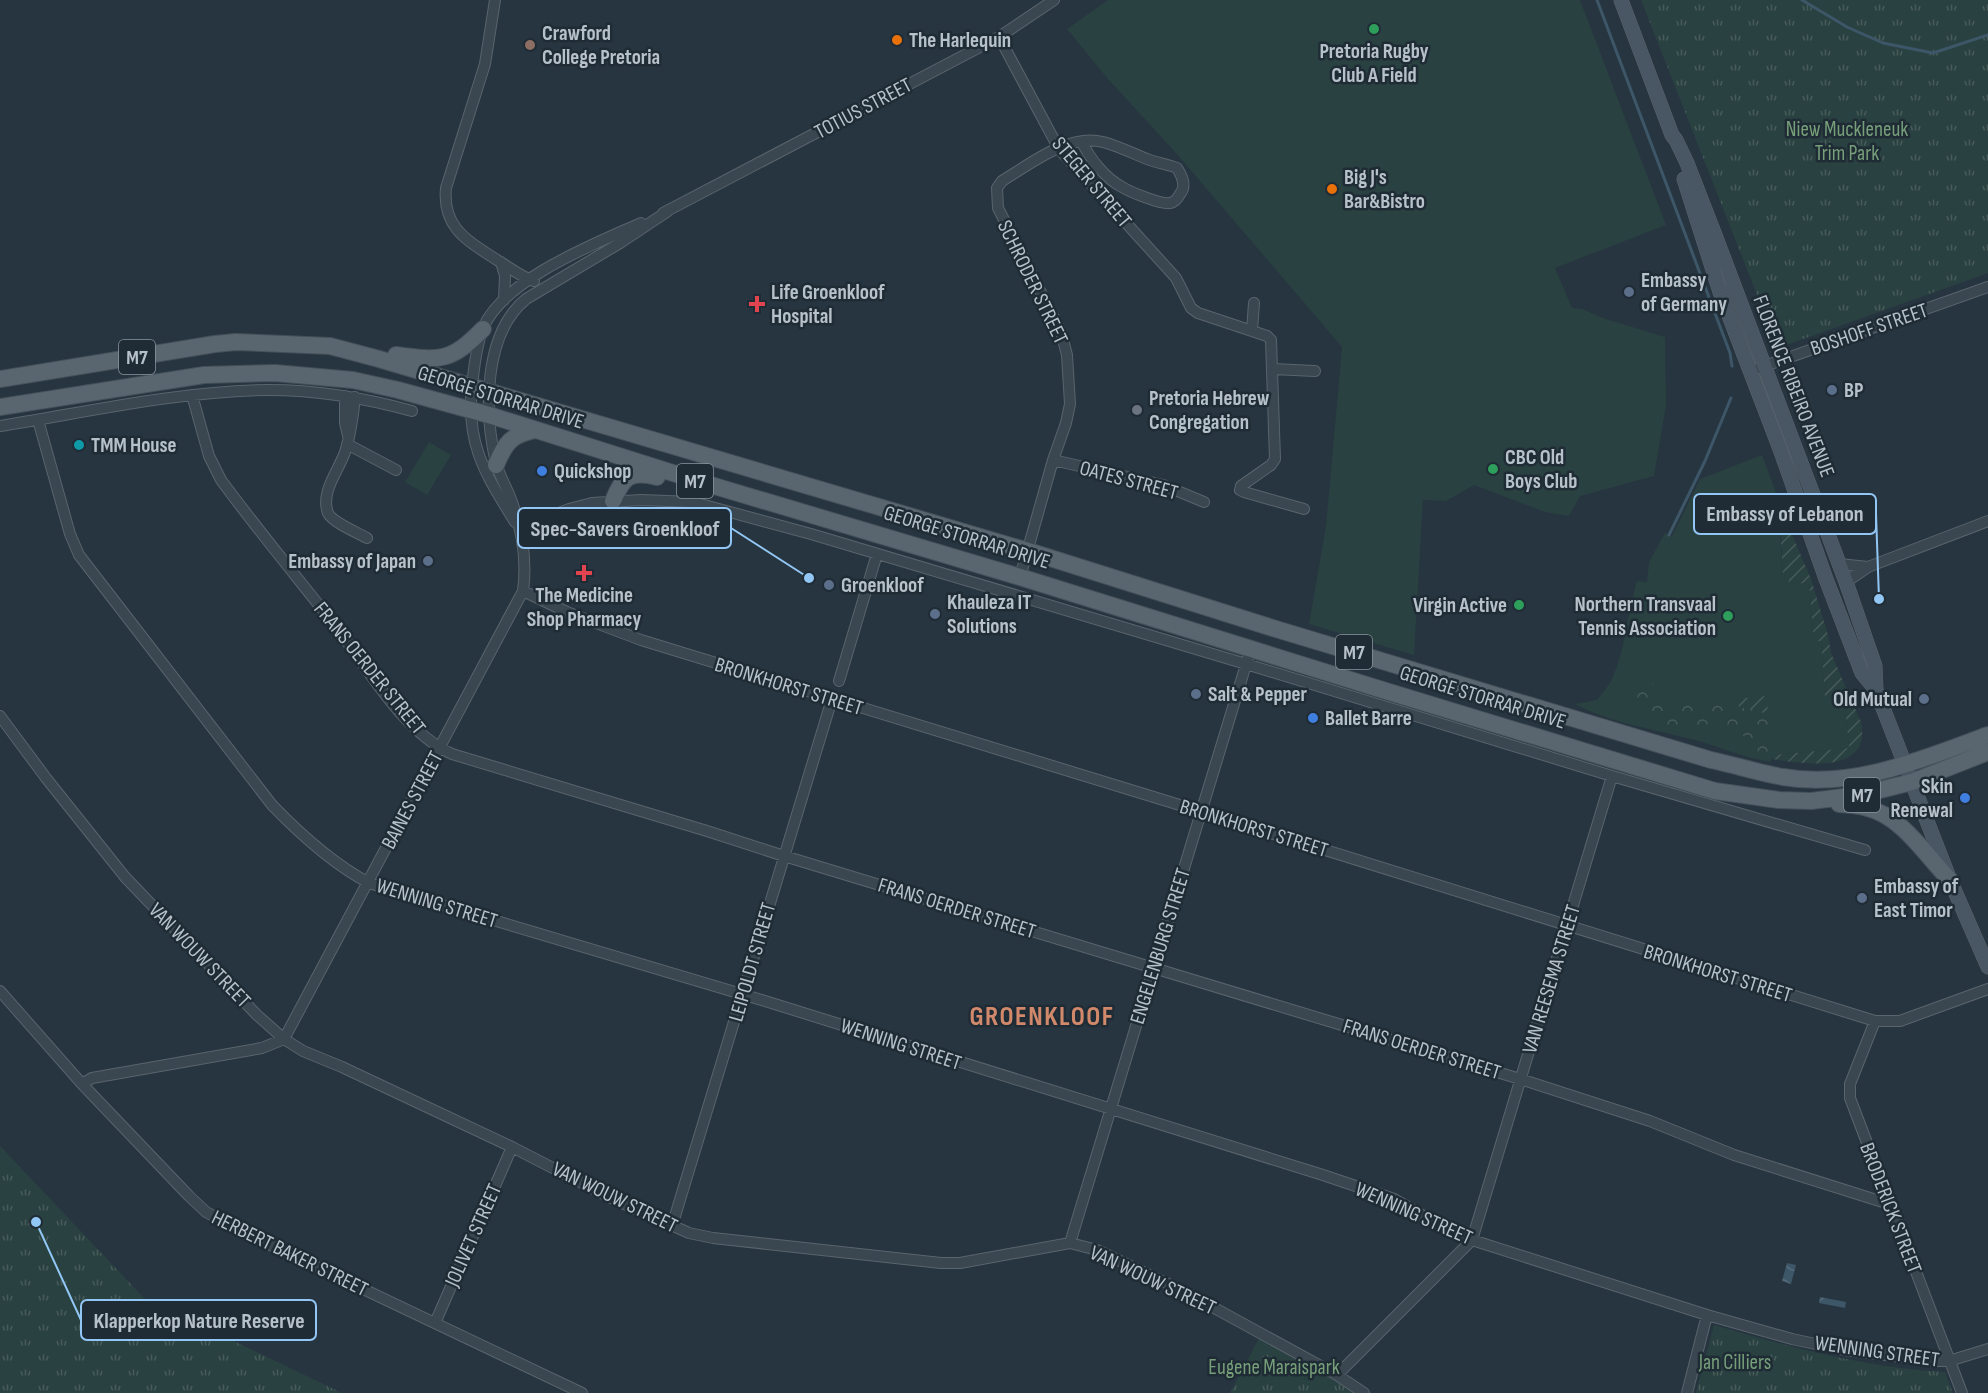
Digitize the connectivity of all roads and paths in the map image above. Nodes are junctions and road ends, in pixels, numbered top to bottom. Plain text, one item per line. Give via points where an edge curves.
1 (495, 0) edge
2 (1054, 0) edge
3 (1621, 0) edge
4 (999, 37) junction
5 (1082, 142) junction
6 (1059, 149) junction
7 (668, 211) junction
8 (501, 262) junction
9 (530, 280) junction
10 (546, 286) junction
11 (1988, 287) edge
12 (526, 299) junction
13 (504, 300) junction
14 (1254, 303) dead end
15 (483, 329) junction
16 (1252, 331) junction
17 (330, 346) junction
18 (1273, 369) junction
19 (1757, 369) junction
20 (1315, 371) dead end
21 (0, 379) edge
22 (471, 386) junction
23 (489, 391) junction
24 (192, 395) junction
25 (350, 396) junction
26 (0, 407) edge
27 (469, 409) junction
28 (412, 411) dead end
29 (489, 415) junction
30 (38, 420) junction
31 (0, 426) edge
32 (535, 430) junction
33 (348, 440) junction
34 (1797, 454) junction
35 (1053, 460) junction
36 (496, 465) junction
37 (396, 470) dead end
38 (711, 485) junction
39 (1794, 492) junction
40 (614, 501) junction
41 (1204, 502) dead end
42 (1304, 509) dead end
43 (1988, 521) edge
44 (521, 534) junction
45 (367, 538) dead end
46 (1028, 550) junction
47 (877, 554) junction
48 (1839, 564) junction
49 (1868, 567) junction
50 (1020, 577) junction
51 (1846, 582) junction
52 (523, 591) junction
53 (1159, 592) junction
54 (1276, 629) junction
55 (1249, 656) junction
56 (1410, 669) junction
57 (839, 681) dead end
58 (1876, 690) junction
59 (1386, 691) junction
60 (832, 699) junction
61 (1421, 702) junction
62 (0, 716) edge
63 (1988, 735) edge
64 (440, 748) junction
65 (1988, 752) edge
66 (1906, 766) junction
67 (1612, 776) junction
68 (1912, 782) junction
69 (1811, 801) junction
70 (1200, 813) junction
71 (1865, 850) dead end
72 (784, 856) junction
73 (1950, 880) junction
74 (369, 883) junction
75 (1567, 926) junction
76 (1988, 967) edge
77 (1154, 968) junction
78 (1988, 989) edge
79 (0, 991) edge
80 (742, 995) junction
81 (1875, 1021) junction
82 (284, 1039) junction
83 (1520, 1079) junction
84 (82, 1083) junction
85 (1110, 1110) junction
86 (512, 1147) junction
87 (1889, 1204) junction
88 (672, 1226) junction
89 (1472, 1240) junction
90 (1070, 1244) junction
91 (1707, 1316) junction
92 (435, 1323) junction
93 (1988, 1349) edge
94 (1949, 1361) junction
95 (1337, 1375) junction
96 (582, 1393) edge
97 (1364, 1393) edge
98 (1687, 1393) edge
99 (1962, 1393) edge

1 - 8 street via 485,64 446,198 451,220 461,236
2 - 4 street, TOTIUS STREET
3 - 19 main road, FLORENCE RIBEIRO AVENUE via 1672,135 1720,292
4 - 6 street, STEGER STREET
4 - 7 street, TOTIUS STREET
5 - 5 street, SCHRODER STREET via 1088,155 1122,187 1169,204 1183,191 1178,168 1103,142
5 - 6 street, SCHRODER STREET
6 - 16 street, STEGER STREET via 1180,283 1191,308
6 - 35 street, SCHRODER STREET via 1002,181 996,195 998,208 1066,345 1070,404
7 - 9 street, TOTIUS STREET via 592,244
7 - 10 street, TOTIUS STREET
8 - 9 street
8 - 13 street
9 - 10 street
9 - 12 street
9 - 13 street, TOTIUS STREET
10 - 12 street, TOTIUS STREET
11 - 19 street, BOSHOFF STREET
12 - 23 street, TOTIUS STREET via 502,328
13 - 15 street, TOTIUS STREET
14 - 16 street
15 - 17 main road via 459,351 433,359
15 - 22 street, TOTIUS STREET
16 - 18 street via 1271,340
17 - 21 main road, GEORGE STORRAR DRIVE / M7 via 236,342
17 - 22 main road, GEORGE STORRAR DRIVE / M7
18 - 20 street
18 - 42 street via 1275,459 1240,489
19 - 34 main road, FLORENCE RIBEIRO AVENUE
19 - 39 main road, FLORENCE RIBEIRO AVENUE
22 - 23 main road, GEORGE STORRAR DRIVE / M7
22 - 27 street, TOTIUS STREET
23 - 29 street, TOTIUS STREET
23 - 46 main road, GEORGE STORRAR DRIVE / M7
24 - 25 street, GEORGE STORRAR DRIVE via 269,390
24 - 30 street, GEORGE STORRAR DRIVE
24 - 64 street, FRANS OERDER STREET via 209,456 221,480 375,681 419,731
25 - 28 street, GEORGE STORRAR DRIVE
25 - 33 street via 352,424
26 - 27 main road, GEORGE STORRAR DRIVE / M7 via 204,375 263,373 353,380
27 - 29 main road, GEORGE STORRAR DRIVE / M7
27 - 44 street, BAINES STREET via 482,468
29 - 32 main road, GEORGE STORRAR DRIVE / M7
29 - 36 street, BAINES STREET
30 - 31 street, GEORGE STORRAR DRIVE
30 - 74 street, WENNING STREET via 69,534 79,555 272,805 318,848
32 - 36 main road via 515,436
32 - 38 main road, GEORGE STORRAR DRIVE / M7
33 - 37 street
33 - 45 street via 330,486 328,513
34 - 39 main road via 1793,463 1798,484
34 - 48 main road, FLORENCE RIBEIRO AVENUE
35 - 41 street, OATES STREET via 1163,485
35 - 46 street, SCHRODER STREET
36 - 44 street, BAINES STREET
38 - 40 main road via 691,487 634,474 622,481
38 - 50 main road, GEORGE STORRAR DRIVE / M7
39 - 58 main road, FLORENCE RIBEIRO AVENUE via 1862,673
40 - 44 street, GEORGE STORRAR DRIVE via 579,506 538,521
40 - 47 street, GEORGE STORRAR DRIVE via 693,502
43 - 49 street
44 - 52 street, BAINES STREET
46 - 50 street, SCHRODER STREET
46 - 53 main road, GEORGE STORRAR DRIVE / M7
47 - 55 street, GEORGE STORRAR DRIVE
47 - 57 street
48 - 49 street
48 - 51 main road, FLORENCE RIBEIRO AVENUE
49 - 51 street
50 - 55 main road, GEORGE STORRAR DRIVE / M7
51 - 58 main road, FLORENCE RIBEIRO AVENUE via 1875,666
52 - 60 street, BRONKHORST STREET via 640,640
52 - 64 street, BAINES STREET
53 - 54 main road, GEORGE STORRAR DRIVE / M7
53 - 55 main road via 1176,606 1241,625
54 - 55 main road via 1256,639
54 - 56 main road, GEORGE STORRAR DRIVE / M7
55 - 59 main road, GEORGE STORRAR DRIVE / M7
55 - 67 street, GEORGE STORRAR DRIVE
55 - 70 street, ENGELENBURG STREET
56 - 59 main road via 1400,685
56 - 61 main road
56 - 66 main road, GEORGE STORRAR DRIVE / M7 via 1711,760 1783,777 1847,777
58 - 66 main road, FLORENCE RIBEIRO AVENUE
59 - 61 main road, GEORGE STORRAR DRIVE / M7
60 - 70 street, BRONKHORST STREET
60 - 72 street, LEIPOLDT STREET
61 - 69 main road, GEORGE STORRAR DRIVE / M7 via 1715,791
62 - 82 street, VAN WOUW STREET via 125,877
63 - 66 main road, M7
64 - 72 street, FRANS OERDER STREET
64 - 74 street, BAINES STREET
65 - 68 main road, M7
66 - 68 main road, FLORENCE RIBEIRO AVENUE
67 - 71 street, GEORGE STORRAR DRIVE
67 - 75 street, VAN REESEMA STREET
68 - 69 main road, GEORGE STORRAR DRIVE / M7 via 1860,795
68 - 73 main road, FLORENCE RIBEIRO AVENUE
69 - 73 main road via 1866,807 1884,814
70 - 75 street, BRONKHORST STREET
70 - 77 street, ENGELENBURG STREET
72 - 77 street, FRANS OERDER STREET
72 - 80 street, LEIPOLDT STREET
73 - 76 main road, FLORENCE RIBEIRO AVENUE
74 - 80 street, WENNING STREET
74 - 82 street, BAINES STREET
75 - 81 street, BRONKHORST STREET
75 - 83 street, VAN REESEMA STREET
77 - 83 street, FRANS OERDER STREET
77 - 85 street, ENGELENBURG STREET
78 - 81 street, BRONKHORST STREET via 1908,1019
79 - 84 street, HERBERT BAKER STREET
80 - 85 street, WENNING STREET
80 - 88 street, LEIPOLDT STREET
81 - 87 street, BRODERICK STREET via 1849,1092
82 - 84 street via 262,1048
82 - 86 street, VAN WOUW STREET
83 - 87 street, FRANS OERDER STREET via 1650,1120 1734,1155
83 - 89 street, VAN REESEMA STREET
84 - 92 street, HERBERT BAKER STREET via 206,1212
85 - 89 street, WENNING STREET via 1387,1196
85 - 90 street, ENGELENBURG STREET
86 - 88 street, VAN WOUW STREET
86 - 92 street, JOLIVET STREET
87 - 94 street, BRODERICK STREET
88 - 90 street, VAN WOUW STREET via 713,1238 941,1263
89 - 91 street, WENNING STREET
89 - 95 street, VAN REESEMA STREET
90 - 95 street, VAN WOUW STREET via 1118,1258
91 - 94 street, WENNING STREET via 1844,1350
91 - 98 street
92 - 96 street, HERBERT BAKER STREET
93 - 94 street, WENNING STREET
94 - 99 street, BRODERICK STREET
95 - 97 street, VAN WOUW STREET

